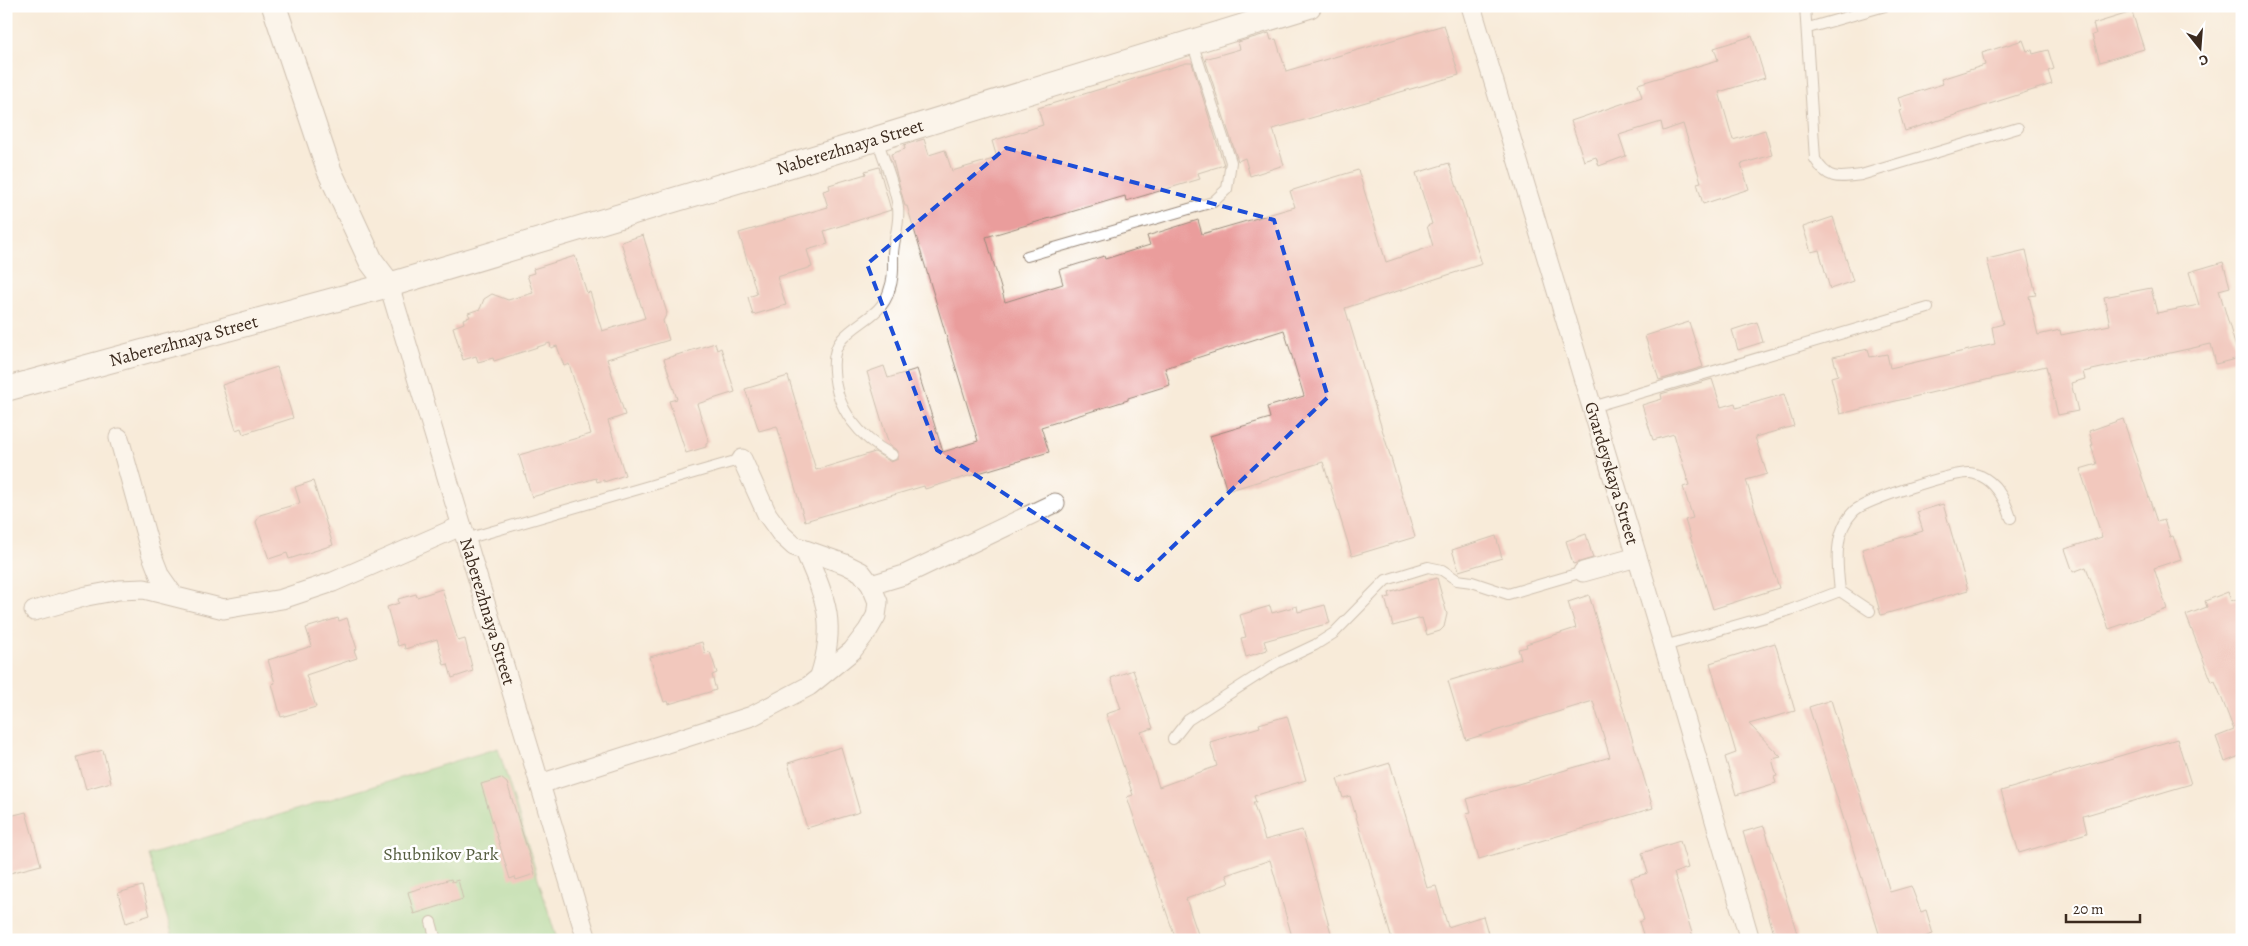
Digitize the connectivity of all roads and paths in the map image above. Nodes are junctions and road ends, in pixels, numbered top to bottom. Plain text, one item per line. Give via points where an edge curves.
1 (274, 6) edge
2 (1310, 6) edge
3 (1471, 6) edge
4 (1805, 6) edge
5 (1885, 6) edge
6 (1808, 28) junction
7 (1192, 42) junction
8 (2018, 128) dead end
9 (877, 138) junction
10 (1027, 256) dead end
11 (389, 285) junction
12 (1928, 308) dead end
13 (6, 390) edge
14 (1592, 407) junction
15 (119, 438) dead end
16 (892, 455) dead end
17 (742, 459) joint
18 (1054, 503) dead end
19 (2010, 518) dead end
20 (464, 533) junction
21 (805, 551) junction
22 (1637, 556) junction
23 (1583, 572) joint
24 (871, 585) junction
25 (1840, 591) junction
26 (174, 596) junction
27 (34, 611) dead end
28 (1870, 611) dead end
29 (1664, 646) junction
30 (820, 676) junction
31 (1173, 739) dead end
32 (540, 784) junction
33 (430, 922) dead end
34 (436, 940) edge
35 (587, 940) edge
36 (1750, 940) edge

1 - 11 street via 329,170 371,261
2 - 7 street, Naberezhnaya Street
3 - 14 street, Gvardeyskaya Street
4 - 6 lane
5 - 6 lane
6 - 8 lane via 1815,159 1821,169 1835,178 1861,175
7 - 9 street, Naberezhnaya Street
7 - 10 lane via 1231,162 1227,189 1213,202
9 - 11 street, Naberezhnaya Street
9 - 16 lane via 898,207 894,271 890,291 880,309 841,340 834,351 834,368 841,404 854,425 866,439
11 - 13 street, Naberezhnaya Street
11 - 20 street, Naberezhnaya Street
12 - 14 lane
14 - 22 street, Gvardeyskaya Street
15 - 26 street via 151,553 160,576
17 - 20 lane
17 - 21 street via 767,514 782,535
18 - 24 street via 904,575
19 - 25 lane via 2006,500 1991,483 1970,473 1907,488 1876,500 1854,511 1841,534 1838,551
20 - 26 street via 282,598 224,608
20 - 32 street, Naberezhnaya Street
21 - 24 street via 861,572
21 - 30 street via 821,589 830,625
22 - 23 street
22 - 29 street, Gvardeyskaya Street
23 - 31 lane via 1508,594 1457,580 1442,570 1428,567 1386,580 1334,633 1277,663 1188,720
24 - 30 street via 878,602 876,616 852,651
25 - 28 lane
25 - 29 lane via 1790,610
26 - 27 street via 144,589 119,590
29 - 36 street, Gvardeyskaya Street
30 - 32 street via 809,686 752,716
32 - 35 street, Naberezhnaya Street
33 - 34 lane

